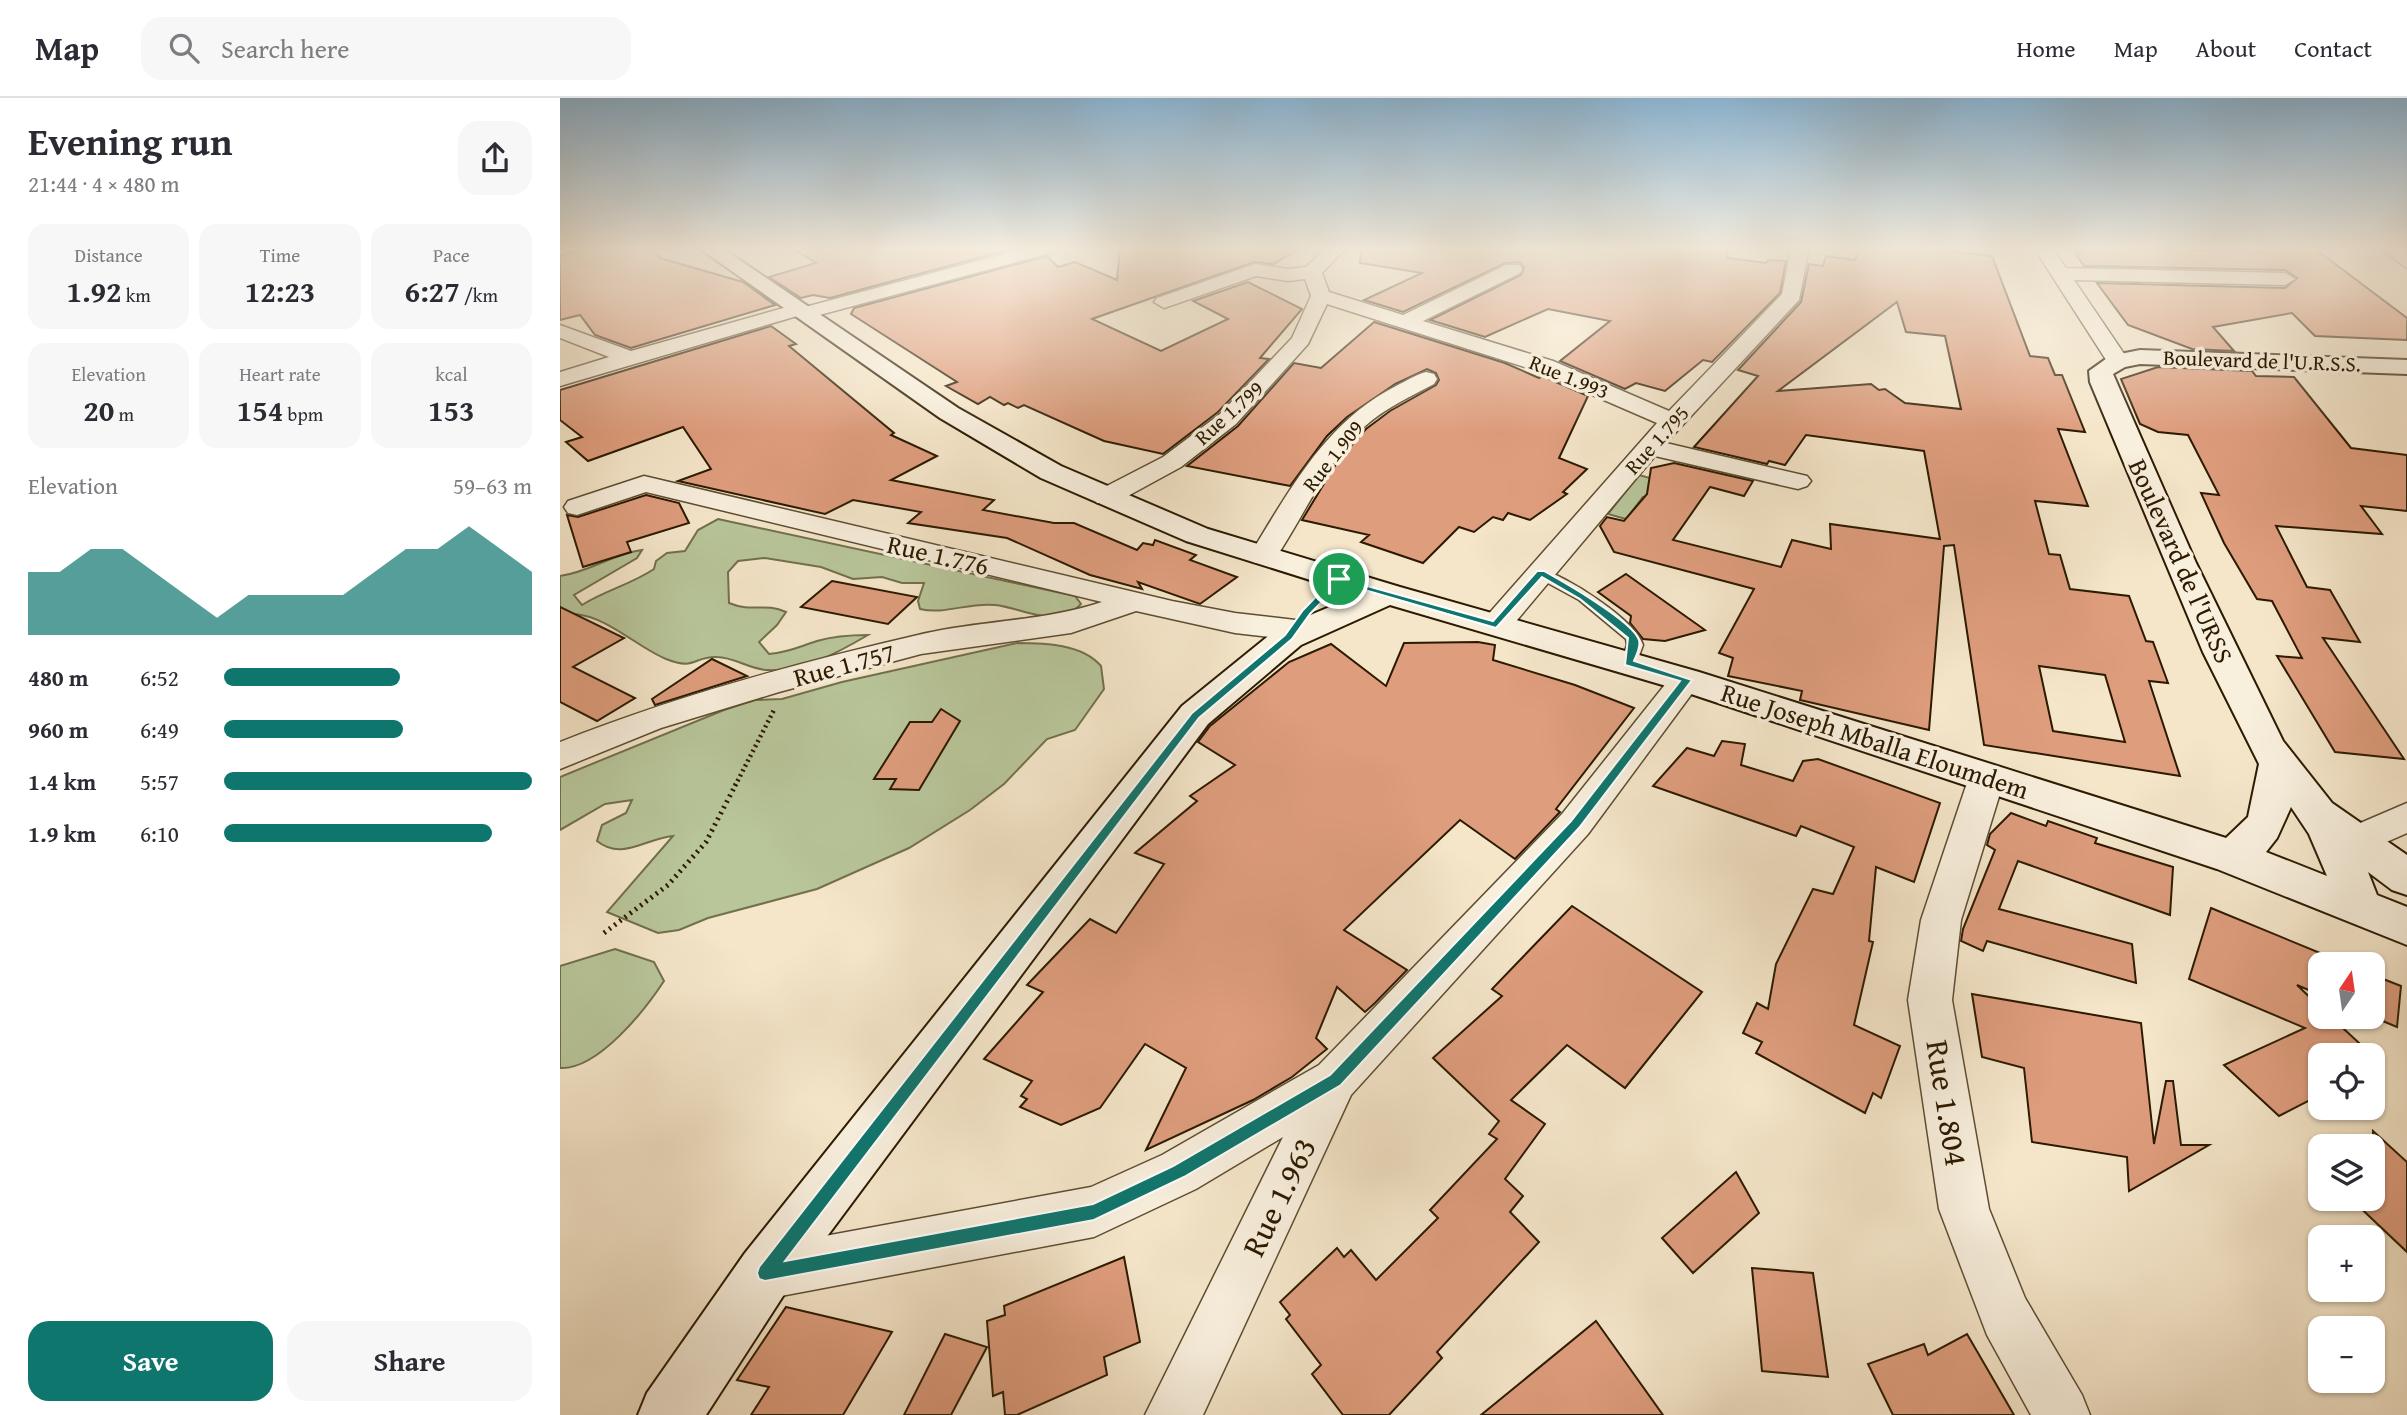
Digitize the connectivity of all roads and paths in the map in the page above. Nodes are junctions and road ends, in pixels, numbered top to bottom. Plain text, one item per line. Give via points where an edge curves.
1 (809, 309) edge
2 (1315, 309) edge
3 (1363, 309) edge
4 (1434, 309) edge
5 (1779, 309) edge
6 (2084, 309) edge
7 (803, 311) junction
8 (1403, 322) junction
9 (560, 331) edge
10 (629, 358) junction
11 (2118, 361) junction
12 (2407, 367) edge
13 (560, 379) edge
14 (1426, 379) dead end
15 (1672, 421) junction
16 (1650, 447) junction
17 (1798, 481) dead end
18 (1106, 497) junction
19 (577, 506) dead end
20 (1263, 556) junction
21 (1540, 573) junction
22 (1339, 579) junction
23 (1388, 594) junction
24 (1135, 601) junction
25 (1459, 614) junction
26 (1496, 625) junction
27 (1295, 632) junction
28 (1629, 663) junction
29 (789, 679) junction
30 (1686, 680) junction
31 (560, 756) edge
32 (2277, 766) junction
33 (1987, 777) junction
34 (2314, 808) junction
35 (2407, 817) edge
36 (2357, 840) junction
37 (2232, 857) junction
38 (2407, 878) edge
39 (2359, 906) junction
40 (2407, 926) edge
41 (604, 933) dead end
42 (1335, 1080) junction
43 (765, 1273) junction
44 (669, 1415) edge
45 (1173, 1415) edge
46 (2062, 1415) edge

1 - 7 street
2 - 18 street, Rue 1.799 via 1301,340 1228,419 1172,462
3 - 8 street, Rue 1.993
4 - 8 street
5 - 15 street, Rue 1.795
6 - 11 street
7 - 10 street
7 - 18 main road, Rue Joseph Mballa Eloumdem via 949,413 1051,472
8 - 15 street, Rue 1.993 via 1545,366
9 - 10 street
10 - 13 street
11 - 12 main road, Boulevard de l'U.R.S.S. via 2203,358
11 - 32 main road, Boulevard de l'URSS via 2101,371 2102,382 2237,687
14 - 20 street, Rue 1.909 via 1353,425
15 - 16 street, Rue 1.795
16 - 17 street
16 - 21 street, Rue 1.795
18 - 20 main road, Rue Joseph Mballa Eloumdem via 1197,535
19 - 24 street, Rue 1.776 via 644,484
20 - 22 main road, Rue Joseph Mballa Eloumdem
21 - 26 street, Rue 1.795
21 - 28 lane via 1584,597 1633,637
22 - 23 main road, Rue Joseph Mballa Eloumdem
22 - 27 main road
23 - 25 main road, Rue Joseph Mballa Eloumdem
23 - 27 main road
24 - 27 street, Rue 1.776
24 - 29 street, Rue 1.757 via 1071,622 921,644
25 - 26 main road, Rue Joseph Mballa Eloumdem
25 - 27 main road
26 - 28 main road, Rue Joseph Mballa Eloumdem
27 - 43 main road via 1195,715
28 - 30 main road, Rue Joseph Mballa Eloumdem
29 - 31 street, Rue 1.757 via 649,720
29 - 41 path via 706,842 668,885
30 - 33 main road, Rue Joseph Mballa Eloumdem
30 - 42 street, Rue 1.963 via 1575,824
32 - 34 main road
32 - 37 main road via 2270,821 2258,838
33 - 37 main road, Rue Joseph Mballa Eloumdem
33 - 46 street, Rue 1.804 via 1941,920 1930,1000 1964,1209 2006,1316
34 - 36 main road
34 - 39 main road via 2347,869
35 - 36 street
36 - 38 main road
37 - 39 main road, Rue Joseph Mballa Eloumdem
39 - 40 main road, Rue Joseph Mballa Eloumdem
42 - 43 street via 1179,1172 1094,1212
42 - 45 street, Rue 1.963
43 - 44 main road

